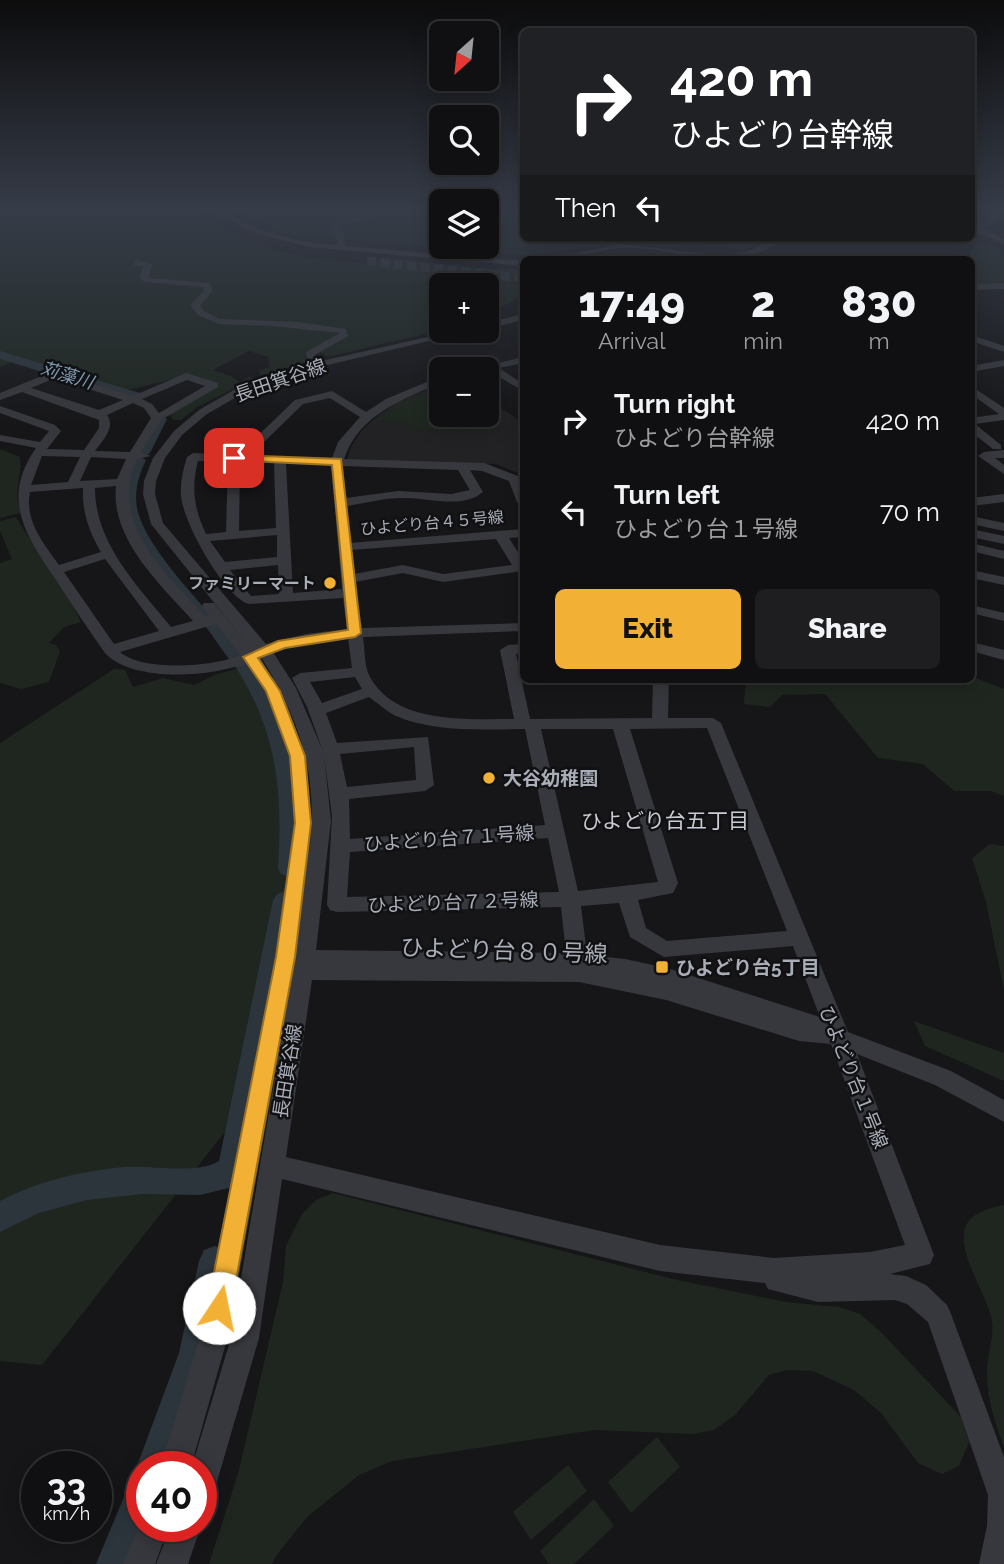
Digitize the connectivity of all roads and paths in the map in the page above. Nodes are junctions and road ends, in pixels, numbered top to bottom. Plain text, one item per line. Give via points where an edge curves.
1 (160, 281) edge
2 (1004, 287) edge
3 (975, 288) edge
4 (520, 317) edge
5 (499, 321) edge
6 (429, 336) edge
7 (429, 339) edge
8 (975, 340) edge
9 (1004, 349) edge
10 (520, 361) edge
11 (312, 363) junction
12 (1004, 363) edge
13 (499, 365) edge
14 (987, 365) junction
15 (975, 368) edge
16 (499, 375) edge
17 (1004, 377) edge
18 (429, 384) edge
19 (520, 386) edge
20 (21, 388) junction
21 (975, 391) edge
22 (0, 397) edge
23 (132, 399) junction
24 (0, 409) edge
25 (100, 414) junction
26 (1004, 415) edge
27 (367, 416) junction
28 (157, 418) junction
29 (975, 423) edge
30 (975, 427) edge
31 (0, 438) edge
32 (41, 449) junction
33 (1002, 449) edge
34 (975, 450) edge
35 (88, 454) junction
36 (135, 456) junction
37 (154, 457) junction
38 (234, 458) junction
39 (253, 458) junction
40 (280, 459) junction
41 (337, 461) junction
42 (462, 466) junction
43 (1004, 470) edge
44 (122, 482) junction
45 (89, 484) junction
46 (72, 486) junction
47 (23, 489) junction
48 (975, 493) edge
49 (520, 494) edge
50 (1004, 498) edge
51 (985, 500) junction
52 (975, 501) edge
53 (340, 503) junction
54 (975, 521) edge
55 (1004, 527) edge
56 (283, 531) junction
57 (520, 533) edge
58 (975, 534) edge
59 (232, 535) junction
60 (500, 535) junction
61 (202, 538) junction
62 (1004, 540) edge
63 (344, 547) junction
64 (975, 548) edge
65 (110, 554) junction
66 (1004, 555) edge
67 (285, 560) junction
68 (222, 567) junction
69 (57, 570) junction
70 (975, 575) edge
71 (1004, 581) edge
72 (349, 586) junction
73 (286, 597) junction
74 (975, 610) edge
75 (1004, 617) edge
76 (219, 618) junction
77 (202, 622) junction
78 (520, 627) edge
79 (168, 633) junction
80 (520, 634) edge
81 (355, 636) junction
82 (1004, 642) edge
83 (978, 647) edge
84 (520, 649) edge
85 (110, 650) junction
86 (260, 654) junction
87 (1004, 655) edge
88 (360, 671) junction
89 (661, 683) edge
90 (371, 691) junction
91 (319, 710) junction
92 (660, 723) junction
93 (527, 724) junction
94 (621, 724) junction
95 (333, 749) junction
96 (341, 794) junction
97 (555, 831) junction
98 (342, 846) junction
99 (627, 895) junction
100 (570, 899) junction
101 (798, 938) junction
102 (294, 965) junction
103 (579, 967) junction
104 (840, 1038) junction
105 (1004, 1112) edge
106 (273, 1165) junction
107 (774, 1271) junction
108 (180, 1451) edge
109 (211, 1451) edge
110 (147, 1542) edge
111 (180, 1542) edge
112 (139, 1564) edge
113 (172, 1564) edge
114 (995, 1564) edge

1 - 11 street via 207,285 209,291 196,309 217,320 343,331 340,339 310,354
2 - 3 street
4 - 5 street
6 - 11 street, 長田箕谷線
7 - 37 street, 長田箕谷線 via 261,382 202,412
8 - 9 street
10 - 13 street
11 - 37 street, 長田箕谷線 via 216,398 169,432
12 - 14 street
14 - 15 street
14 - 17 street
16 - 19 street
18 - 27 street
20 - 22 street
20 - 23 street via 54,374
20 - 25 street
21 - 26 street
23 - 25 street
23 - 28 street via 148,406
23 - 28 street via 186,376 214,385
24 - 32 street via 51,427 55,431
25 - 35 street via 105,428
26 - 29 street
27 - 39 street via 332,394 299,402 256,444
27 - 41 street via 344,442
28 - 36 street
30 - 33 street
31 - 32 street
32 - 35 street
32 - 47 street
33 - 34 street
33 - 43 street via 984,456
35 - 36 street
35 - 46 street
36 - 37 street
36 - 44 street
37 - 76 street, 長田箕谷線 via 140,481 147,527
37 - 86 street, 長田箕谷線 via 149,494 157,524
38 - 39 street, ひよどり台４５号線
38 - 59 street
38 - 61 street, ひよどり台４５号線 via 193,457 187,471 189,516
39 - 40 street, ひよどり台４５号線
40 - 41 street, ひよどり台４５号線
40 - 56 street
41 - 42 street, ひよどり台４５号線
41 - 53 street, ひよどり台１号線
42 - 49 street, ひよどり台４５号線 via 484,467 514,479
42 - 53 street via 477,492 471,495 405,494
44 - 45 street
44 - 77 street via 128,528
45 - 46 street
45 - 65 street via 90,519
46 - 47 street
47 - 69 street via 29,531
48 - 51 street
50 - 51 street
51 - 52 street
53 - 63 street, ひよどり台１号線
54 - 55 street
56 - 59 street
56 - 67 street
57 - 60 street, ひよどり台４５号線
58 - 62 street
59 - 61 street
60 - 63 street, ひよどり台４５号線
60 - 72 street via 519,568 443,578 402,569
61 - 68 street
63 - 72 street, ひよどり台１号線
64 - 66 street
65 - 69 street
65 - 79 street
67 - 68 street
67 - 73 street
68 - 73 street via 249,600
69 - 85 street
70 - 71 street
72 - 73 street
72 - 81 street, ひよどり台１号線
74 - 75 street
76 - 77 street
76 - 86 street, 長田箕谷線
77 - 79 street
78 - 81 street
79 - 85 street
80 - 81 street
81 - 86 street
81 - 88 street, ひよどり台１号線
82 - 83 street
83 - 87 street
84 - 93 street via 508,650
85 - 86 street via 116,660 135,667 208,668
86 - 102 street, 長田箕谷線 via 297,756 303,823
88 - 90 street, ひよどり台１号線
88 - 91 street via 300,678
89 - 92 street
90 - 91 street
90 - 93 street, ひよどり台１号線 via 401,712 435,721
91 - 95 street
92 - 94 street, ひよどり台１号線
92 - 101 street, ひよどり台１号線 via 713,723
93 - 94 street, ひよどり台１号線
93 - 97 street
94 - 99 street, ひよどり台７２号線 via 668,883 660,891
95 - 96 street
95 - 96 street via 422,741 425,785
96 - 98 street
97 - 98 street, ひよどり台７１号線
97 - 100 street
98 - 100 street, ひよどり台７２号線 via 337,905
99 - 100 street, ひよどり台７２号線
99 - 101 street via 637,932 664,949
100 - 103 street
101 - 104 street, ひよどり台１号線
102 - 103 street, ひよどり台８０号線
102 - 106 street, 長田箕谷線
102 - 108 street, 長田箕谷線 via 214,1336
103 - 104 street, ひよどり台８０号線 via 799,1032
104 - 105 street, ひよどり台８０号線 via 943,1078
104 - 107 street, ひよどり台１号線 via 921,1255 870,1265
106 - 107 street, ひよどり台１号線 via 660,1258
106 - 109 street, 長田箕谷線 via 245,1338
107 - 114 street via 778,1280 797,1287 895,1285 921,1297 938,1314 1003,1495
110 - 112 street
111 - 113 street

